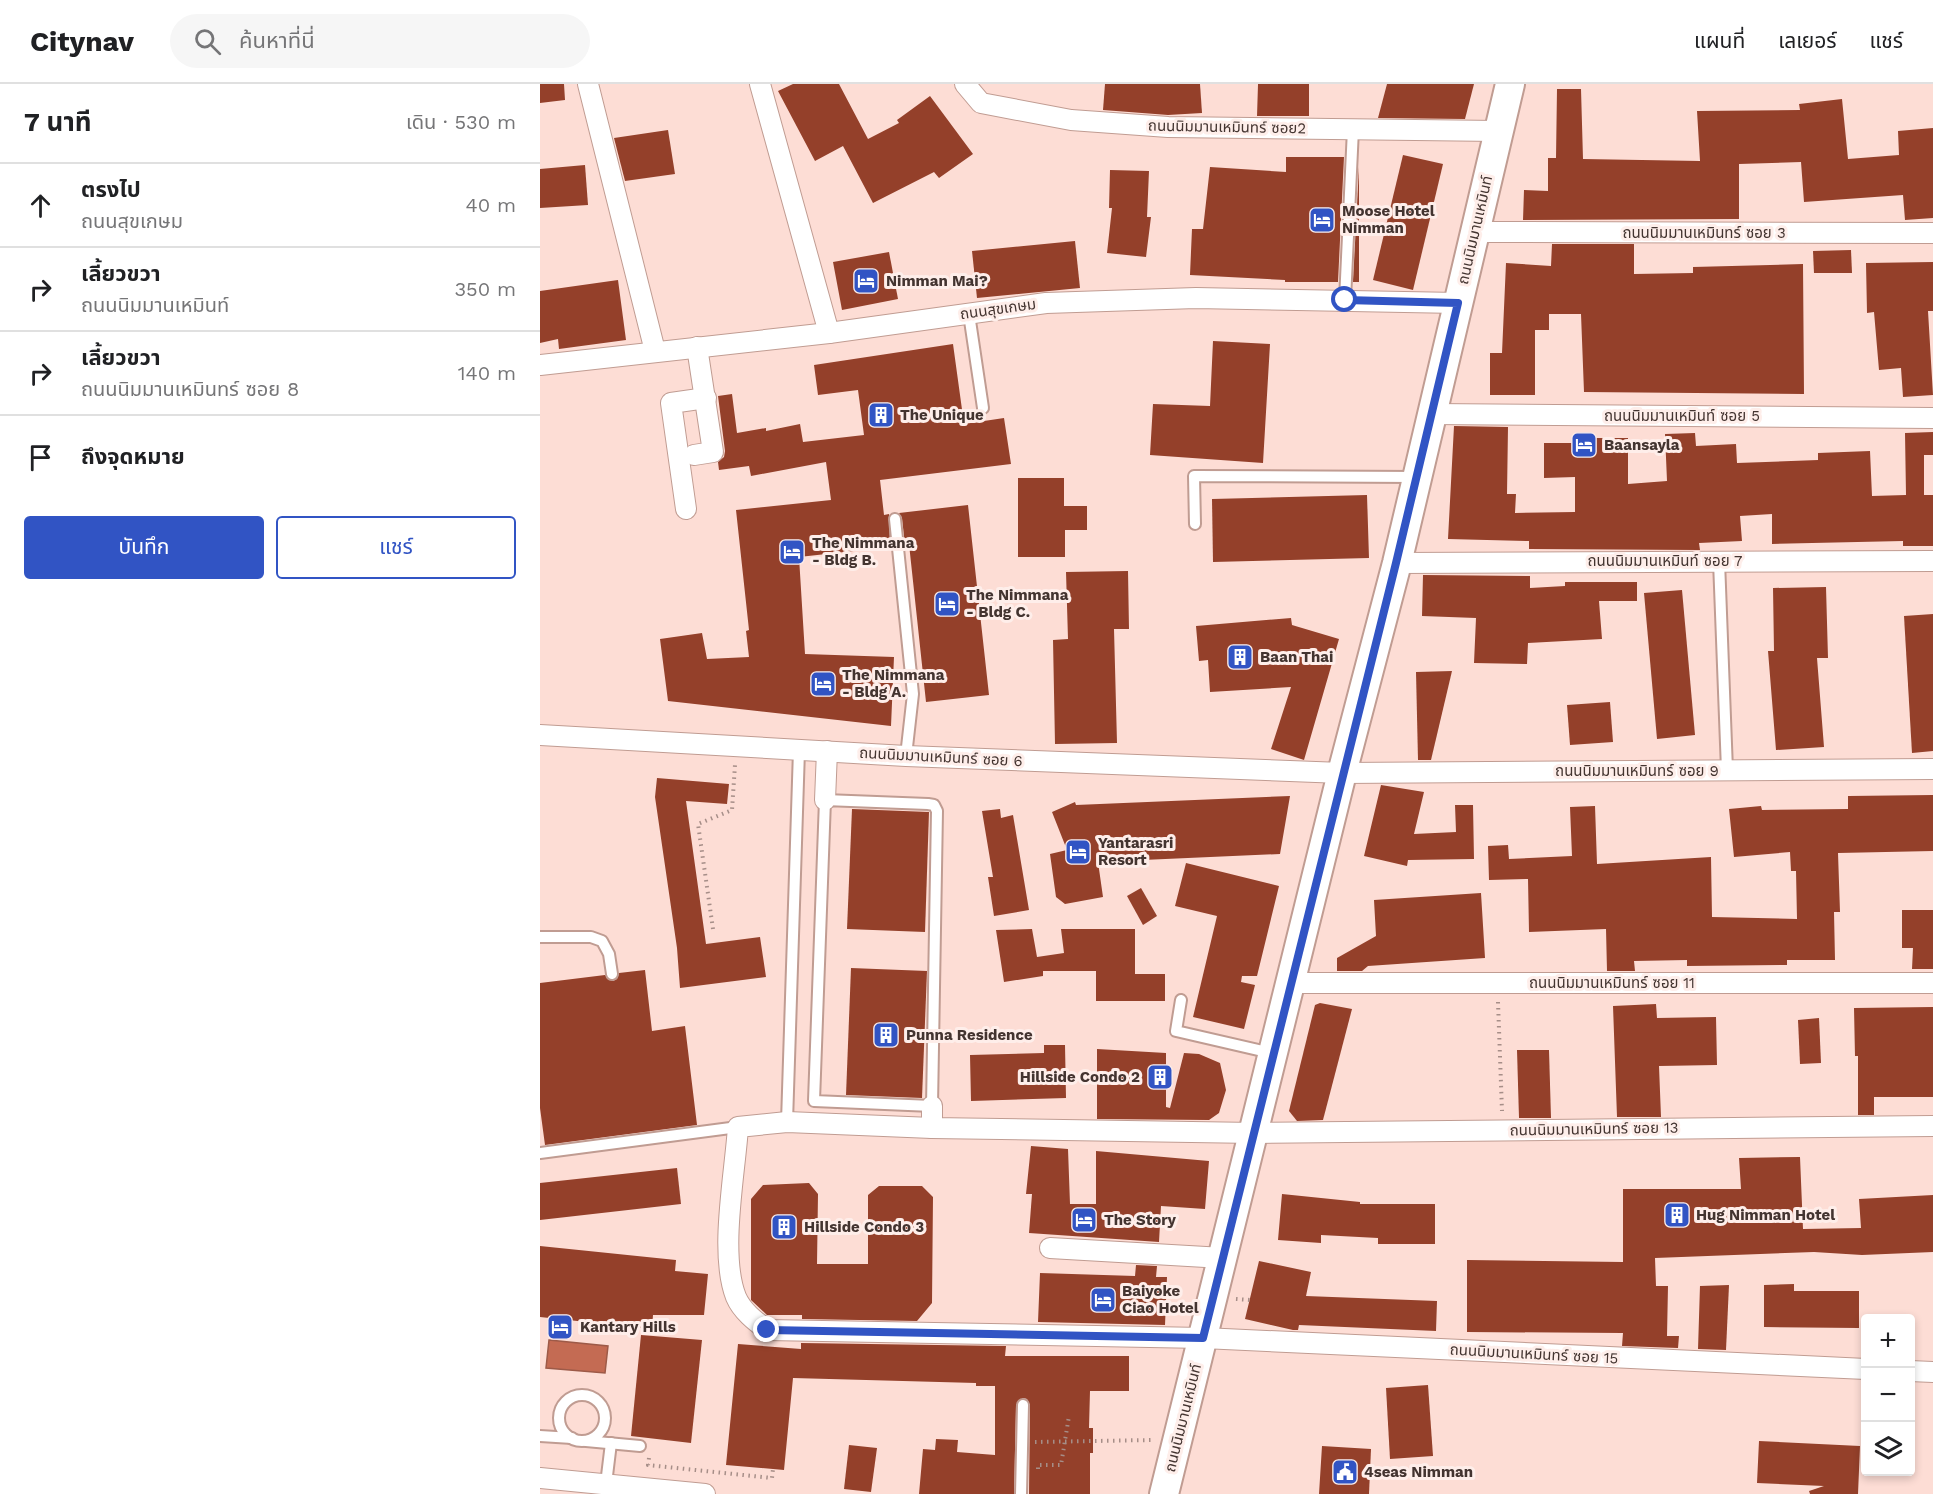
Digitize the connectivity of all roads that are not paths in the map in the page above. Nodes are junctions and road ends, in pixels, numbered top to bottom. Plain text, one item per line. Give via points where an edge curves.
1 (588, 84) edge
2 (760, 84) edge
3 (965, 84) edge
4 (1510, 84) edge
5 (1353, 129) junction
6 (1498, 131) junction
7 (1475, 232) junction
8 (1933, 233) edge
9 (1345, 300) junction
10 (1458, 303) junction
11 (969, 314) junction
12 (829, 333) junction
13 (698, 347) junction
14 (655, 351) junction
15 (540, 365) edge
16 (706, 398) junction
17 (983, 408) dead end
18 (1431, 414) junction
19 (1933, 418) edge
20 (694, 455) dead end
21 (1417, 477) junction
22 (686, 509) dead end
23 (895, 519) dead end
24 (1195, 524) dead end
25 (1719, 561) junction
26 (1933, 561) edge
27 (1396, 563) junction
28 (540, 735) edge
29 (799, 750) junction
30 (827, 751) junction
31 (906, 756) junction
32 (1933, 768) edge
33 (1727, 770) junction
34 (1342, 773) junction
35 (825, 800) junction
36 (540, 937) edge
37 (612, 974) dead end
38 (1292, 983) junction
39 (1933, 983) edge
40 (1181, 1000) dead end
41 (1274, 1054) junction
42 (932, 1106) junction
43 (787, 1122) junction
44 (1933, 1126) edge
45 (738, 1127) junction
46 (932, 1128) junction
47 (1255, 1133) junction
48 (540, 1153) edge
49 (1050, 1248) dead end
50 (1223, 1258) junction
51 (1203, 1338) junction
52 (1861, 1369) edge
53 (1915, 1371) edge
54 (1933, 1372) edge
55 (1023, 1405) dead end
56 (540, 1436) edge
57 (572, 1438) junction
58 (586, 1441) junction
59 (611, 1443) junction
60 (645, 1447) road end
61 (540, 1478) edge
62 (606, 1484) junction
63 (705, 1494) edge
64 (1021, 1494) edge
65 (1164, 1494) edge

1 - 14 street
2 - 12 street
3 - 5 street, ถนนนิมมานเหมินทร์ ซอย2 via 981,103 1071,120 1177,127
4 - 6 main road, ถนนนิมมานเหมินท์
5 - 6 street, ถนนนิมมานเหมินทร์ ซอย2
5 - 9 lane
6 - 7 main road, ถนนนิมมานเหมินท์
7 - 8 street, ถนนนิมมานเหมินทร์ ซอย 3
7 - 10 main road, ถนนนิมมานเหมินท์
9 - 10 street, ถนนสุขเกษม
9 - 11 street, ถนนสุขเกษม via 1196,298 1046,303
10 - 18 main road, ถนนนิมมานเหมินท์
11 - 12 street, ถนนสุขเกษม
11 - 17 lane
12 - 13 street, ถนนสุขเกษม
13 - 14 street, ถนนสุขเกษม
13 - 16 street
14 - 15 street, ถนนสุขเกษม
16 - 20 street via 713,452
16 - 22 street via 671,403
18 - 19 street, ถนนนิมมานเหมินท์ ซอย 5
18 - 21 main road, ถนนนิมมานเหมินท์
21 - 24 lane via 1194,476
21 - 27 main road, ถนนนิมมานเหมินท์
23 - 31 lane via 914,694
25 - 26 street, ถนนนิมมานเหมินท์ ซอย 7
25 - 27 street, ถนนนิมมานเหมินท์ ซอย 7
25 - 33 lane
27 - 34 main road, ถนนนิมมานเหมินท์
28 - 29 street, ถนนนิมมานเหมินทร์ ซอย 6
29 - 30 street, ถนนนิมมานเหมินทร์ ซอย 6
29 - 43 lane
30 - 31 street, ถนนนิมมานเหมินทร์ ซอย 6
30 - 35 street
31 - 34 street, ถนนนิมมานเหมินทร์ ซอย 6
32 - 33 street, ถนนนิมมานเหมินทร์ ซอย 9
33 - 34 street, ถนนนิมมานเหมินทร์ ซอย 9
34 - 38 main road, ถนนนิมมานเหมินท์
35 - 42 lane via 934,805
35 - 42 lane via 814,1101
36 - 37 lane via 591,937 602,941
38 - 39 street, ถนนนิมมานเหมินทร์ ซอย 11
38 - 41 main road, ถนนนิมมานเหมินท์
40 - 41 lane via 1176,1031
41 - 47 main road, ถนนนิมมานเหมินท์
42 - 46 street
43 - 45 street, ถนนนิมมานเหมินทร์ ซอย 13
43 - 46 street, ถนนนิมมานเหมินทร์ ซอย 13
44 - 47 street, ถนนนิมมานเหมินทร์ ซอย 13
45 - 48 lane
45 - 51 street, ถนนนิมมานเหมินทร์ ซอย 15 via 727,1262 736,1299 767,1330
46 - 47 street, ถนนนิมมานเหมินทร์ ซอย 13
47 - 50 main road, ถนนนิมมานเหมินท์
49 - 50 street
50 - 51 main road, ถนนนิมมานเหมินท์
51 - 52 street, ถนนนิมมานเหมินทร์ ซอย 15
51 - 65 main road, ถนนนิมมานเหมินท์
53 - 54 street
55 - 64 lane
56 - 57 lane
57 - 58 lane
57 - 58 lane via 562,1428 562,1407 573,1398 587,1396 600,1403 605,1422 598,1434
58 - 59 lane
59 - 60 lane
59 - 62 lane
61 - 62 street
62 - 63 street

